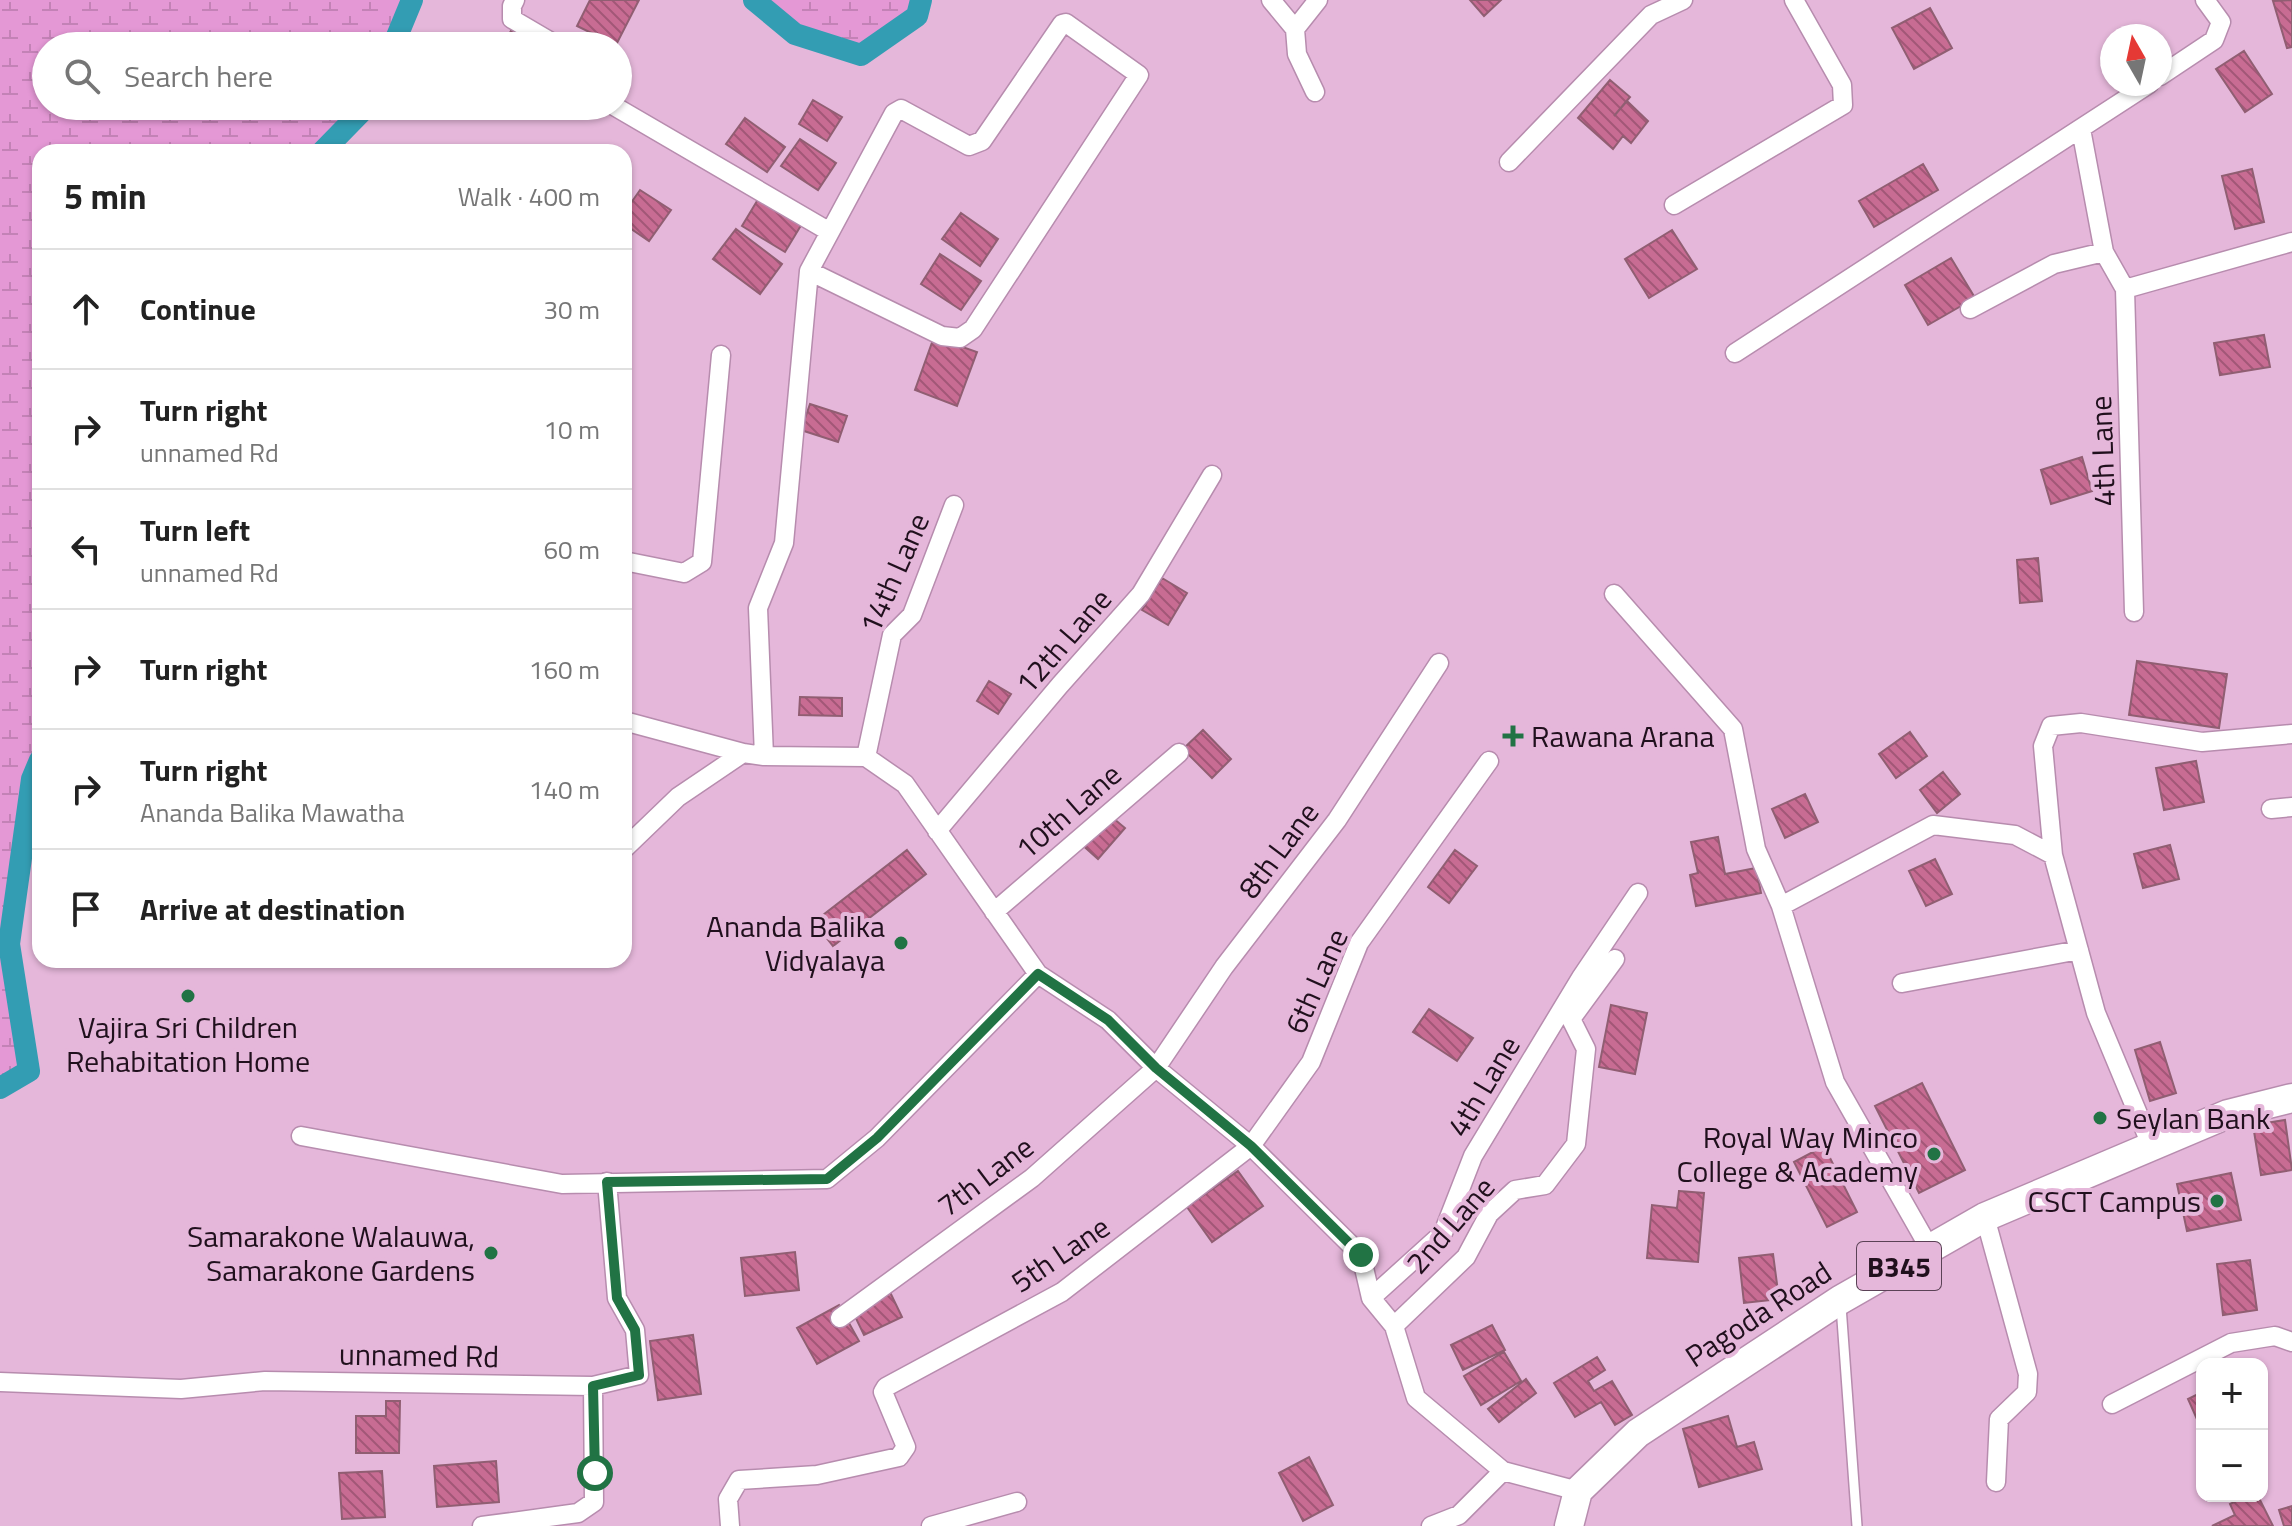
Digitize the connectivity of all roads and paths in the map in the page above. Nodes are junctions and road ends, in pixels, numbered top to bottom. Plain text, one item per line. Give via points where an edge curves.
1 (515, 0) edge
2 (1271, 0) edge
3 (1318, 0) edge
4 (1683, 0) edge
5 (1794, 0) edge
6 (2205, 0) edge
7 (1295, 29) junction
8 (534, 32) edge
9 (2172, 68) edge
10 (1315, 92) dead end
11 (2131, 96) edge
12 (632, 116) edge
13 (2081, 129) junction
14 (1509, 162) dead end
15 (1674, 205) dead end
16 (830, 232) junction
17 (2292, 242) edge
18 (2104, 252) junction
19 (809, 271) junction
20 (2125, 289) junction
21 (1970, 309) dead end
22 (1735, 353) dead end
23 (721, 355) dead end
24 (1212, 475) dead end
25 (954, 505) dead end
26 (632, 563) edge
27 (1614, 594) dead end
28 (2134, 612) dead end
29 (1439, 663) dead end
30 (632, 723) edge
31 (2292, 734) edge
32 (743, 753) junction
33 (1179, 753) dead end
34 (764, 756) junction
35 (866, 757) junction
36 (1489, 761) dead end
37 (2292, 807) edge
38 (2271, 809) dead end
39 (937, 831) junction
40 (632, 841) edge
41 (2053, 855) junction
42 (1638, 893) dead end
43 (1781, 906) junction
44 (994, 912) junction
45 (2079, 950) junction
46 (1615, 959) dead end
47 (1038, 974) junction
48 (1902, 983) dead end
49 (1156, 1068) junction
50 (2292, 1098) edge
51 (301, 1136) dead end
52 (2151, 1145) junction
53 (1251, 1146) junction
54 (607, 1182) junction
55 (1985, 1217) junction
56 (1930, 1249) junction
57 (1371, 1298) junction
58 (1840, 1300) junction
59 (840, 1318) dead end
60 (1394, 1326) junction
61 (2292, 1342) edge
62 (0, 1382) edge
63 (593, 1386) junction
64 (2112, 1404) dead end
65 (1503, 1471) junction
66 (1996, 1482) dead end
67 (1578, 1491) junction
68 (1017, 1502) dead end
69 (482, 1526) edge
70 (730, 1526) edge
71 (931, 1526) edge
72 (1431, 1526) edge
73 (1569, 1526) edge
74 (1857, 1526) edge

1 - 8 street via 512,19
2 - 7 street
3 - 7 street
4 - 14 street via 1651,15
5 - 15 street via 1842,85 1843,105
6 - 9 street via 2221,22 2214,40
7 - 10 street via 1297,54
11 - 13 street
12 - 16 street
13 - 18 street, 4th Lane
13 - 22 street
16 - 19 street
16 - 19 street via 894,113 901,109 969,146 977,145 1062,24 1139,75 973,329 960,338 942,336
17 - 20 street
18 - 20 street, 4th Lane
18 - 21 street via 2054,264
19 - 34 street via 784,543 758,608
20 - 28 street, 4th Lane
23 - 26 street via 702,562 684,573
24 - 39 street, 12th Lane via 1141,594
25 - 35 street, 14th Lane via 912,615 892,635
27 - 43 street via 1733,729 1756,849
29 - 49 street, 8th Lane via 1337,820 1224,967
30 - 32 street
31 - 41 street via 2202,742 2081,723 2051,726 2043,746
32 - 34 street
32 - 40 street via 678,797
33 - 44 street, 10th Lane
34 - 35 street
35 - 39 street via 905,784
36 - 53 street, 6th Lane via 1359,943 1311,1062
37 - 38 street
39 - 44 street
41 - 43 street via 2015,835 1933,825
41 - 45 street
42 - 57 street, 4th Lane via 1473,1156 1443,1233
43 - 56 street via 1835,1082
44 - 47 street
45 - 48 street
45 - 52 street via 2096,1013
46 - 60 street, 2nd Lane via 1571,1019 1586,1049 1576,1144 1545,1185 1515,1190 1489,1214 1466,1257
47 - 49 street via 1108,1020
47 - 54 street via 877,1138 827,1179
49 - 53 street
49 - 59 street, 7th Lane via 1032,1178
50 - 52 main road, Pagoda Road / B345 via 2228,1114
51 - 54 street via 562,1184
52 - 55 main road, Pagoda Road / B345
53 - 57 street via 1361,1255
53 - 70 street, 5th Lane via 1062,1292 886,1387 883,1392 906,1447 899,1457 817,1475 739,1480 728,1499
54 - 63 street, unnamed Rd via 617,1298 635,1330 639,1375
55 - 56 main road, Pagoda Road / B345
55 - 66 street via 2028,1374 2027,1392 1999,1419
56 - 58 main road, Pagoda Road / B345
57 - 60 street
58 - 67 main road, Pagoda Road / B345 via 1638,1433
58 - 74 lane
60 - 65 street via 1416,1398
61 - 64 street via 2275,1336 2231,1343
62 - 63 street, unnamed Rd via 181,1389 265,1381
63 - 69 street via 594,1502 578,1513
65 - 67 street
65 - 72 street via 1459,1515
67 - 73 main road
68 - 71 street

